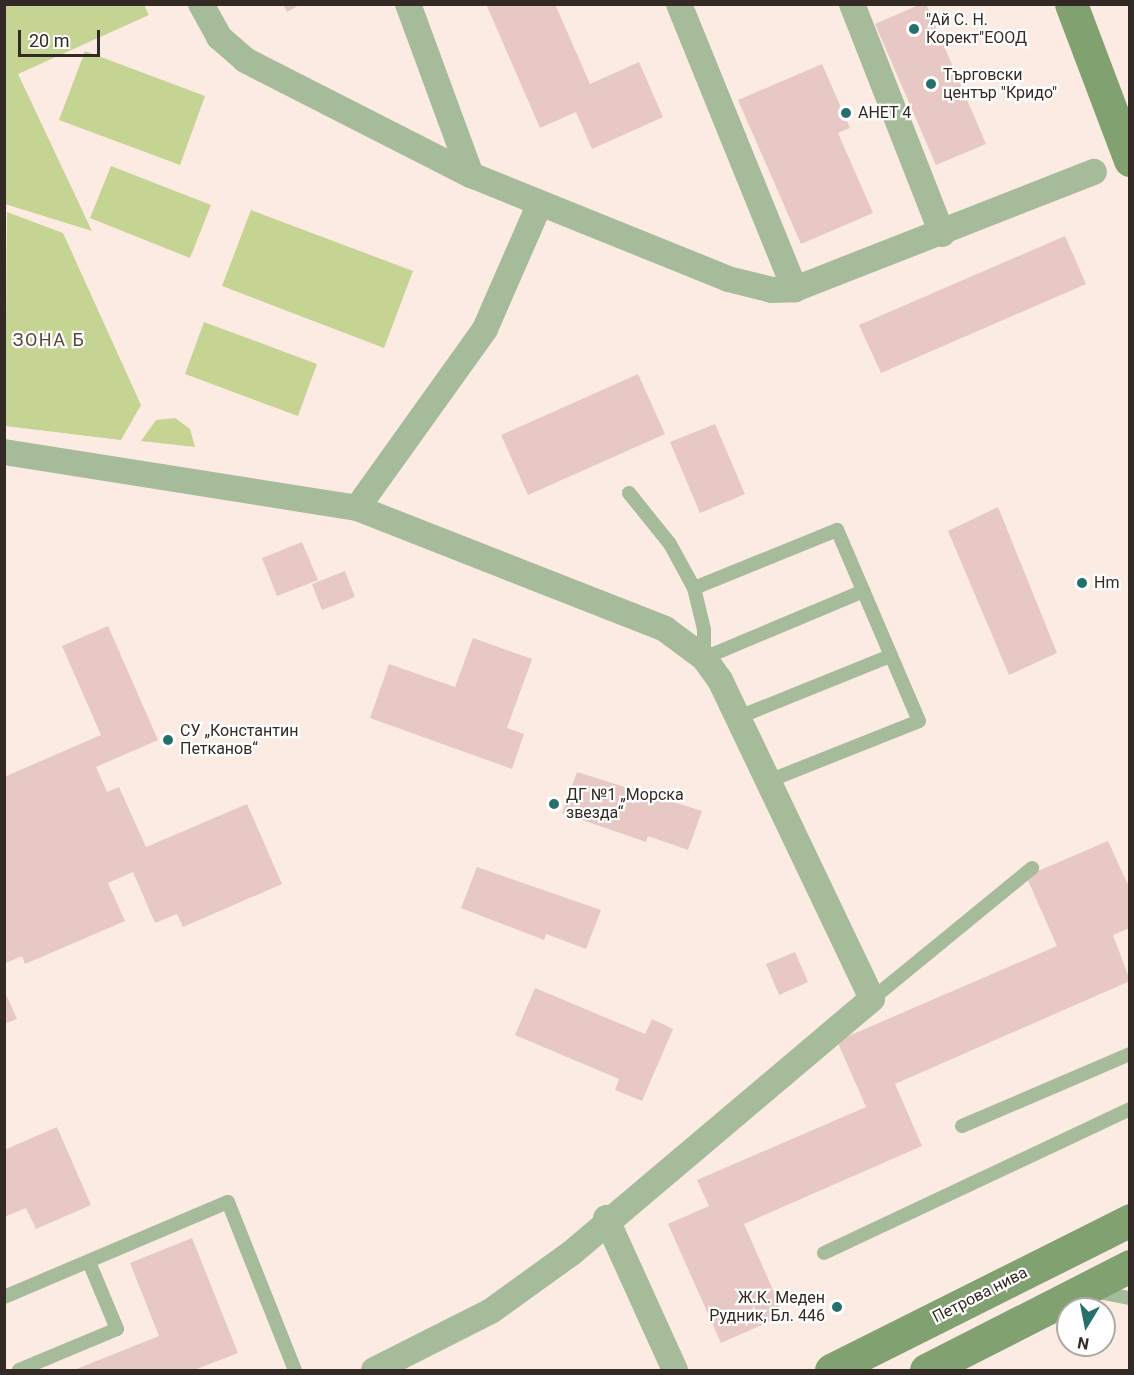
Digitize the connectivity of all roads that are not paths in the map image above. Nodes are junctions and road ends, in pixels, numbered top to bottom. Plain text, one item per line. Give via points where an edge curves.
1 (201, 4) edge
2 (408, 4) edge
3 (679, 4) edge
4 (852, 4) edge
5 (1071, 4) edge
6 (1123, 121) edge
7 (1130, 160) edge
8 (1094, 172) dead end
9 (471, 175) junction
10 (540, 203) junction
11 (942, 234) junction
12 (795, 289) junction
13 (4, 452) edge
14 (629, 493) dead end
15 (357, 508) junction
16 (694, 588) junction
17 (862, 591) junction
18 (891, 656) junction
19 (704, 658) junction
20 (739, 717) junction
21 (771, 780) junction
22 (1032, 868) dead end
23 (872, 999) junction
24 (1130, 1053) edge
25 (1130, 1109) edge
26 (962, 1126) dead end
27 (606, 1218) junction
28 (1130, 1220) edge
29 (824, 1253) dead end
30 (89, 1262) junction
31 (1130, 1266) edge
32 (1083, 1289) junction
33 (4, 1297) edge
34 (1130, 1298) edge
35 (19, 1371) edge
36 (295, 1371) edge
37 (374, 1371) edge
38 (675, 1371) edge
39 (831, 1371) edge
40 (926, 1371) edge

1 - 9 street via 219,37 245,60
2 - 9 street
3 - 12 street
4 - 11 street
5 - 6 street
6 - 7 street
8 - 11 street
9 - 10 street
10 - 12 street via 728,279 772,290
10 - 15 street via 486,329
11 - 12 street
13 - 15 street
14 - 16 lane via 670,544
15 - 19 street via 622,609 665,629
16 - 17 lane via 837,530
16 - 19 lane via 704,629
17 - 18 lane
17 - 19 lane
18 - 20 lane
18 - 21 lane via 919,721
19 - 20 street
20 - 21 street
21 - 23 street
22 - 23 lane
23 - 27 street
24 - 26 lane
25 - 29 lane
27 - 37 street via 570,1254 490,1311
27 - 38 street
28 - 39 street, Петрова нива
30 - 33 lane
30 - 35 lane via 117,1329
30 - 36 lane via 228,1202
31 - 32 street
32 - 34 lane
32 - 40 street

